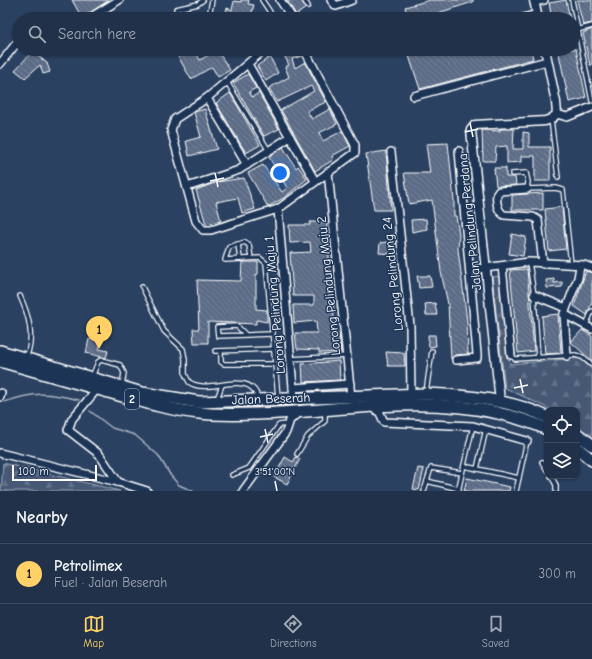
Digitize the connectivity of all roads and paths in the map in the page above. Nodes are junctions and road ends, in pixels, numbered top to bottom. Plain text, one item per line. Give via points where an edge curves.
1 (119, 0) edge
2 (203, 0) edge
3 (212, 0) edge
4 (262, 0) edge
5 (280, 0) edge
6 (304, 0) edge
7 (352, 0) edge
8 (544, 0) edge
9 (572, 0) edge
10 (534, 1) edge
11 (334, 3) edge
12 (308, 6) dead end
13 (176, 9) dead end
14 (210, 11) dead end
15 (99, 12) edge
16 (270, 12) edge
17 (289, 12) edge
18 (537, 12) edge
19 (574, 12) edge
20 (592, 26) edge
21 (580, 29) edge
22 (580, 40) edge
23 (12, 49) edge
24 (257, 56) edge
25 (308, 56) edge
26 (546, 56) edge
27 (547, 61) junction
28 (0, 64) edge
29 (248, 64) junction
30 (227, 82) junction
31 (414, 96) dead end
32 (207, 98) junction
33 (592, 101) edge
34 (592, 107) edge
35 (554, 116) junction
36 (290, 137) junction
37 (269, 150) junction
38 (460, 150) dead end
39 (392, 152) dead end
40 (247, 165) junction
41 (328, 172) junction
42 (512, 174) dead end
43 (558, 177) dead end
44 (315, 181) junction
45 (187, 187) junction
46 (527, 189) junction
47 (278, 209) junction
48 (238, 244) junction
49 (251, 258) junction
50 (240, 259) junction
51 (529, 262) junction
52 (543, 264) junction
53 (502, 266) junction
54 (571, 266) junction
55 (580, 266) junction
56 (485, 268) junction
57 (592, 268) edge
58 (470, 270) junction
59 (142, 287) dead end
60 (534, 295) junction
61 (20, 296) dead end
62 (565, 311) junction
63 (592, 311) edge
64 (589, 327) edge
65 (273, 334) junction
66 (246, 335) junction
67 (274, 349) junction
68 (0, 351) edge
69 (215, 351) dead end
70 (221, 351) junction
71 (432, 351) dead end
72 (510, 355) joint
73 (347, 356) junction
74 (567, 356) junction
75 (538, 358) junction
76 (26, 359) junction
77 (290, 360) junction
78 (456, 360) dead end
79 (0, 361) edge
80 (275, 364) junction
81 (592, 365) edge
82 (92, 378) junction
83 (350, 384) junction
84 (222, 385) junction
85 (122, 386) junction
86 (293, 388) junction
87 (97, 389) junction
88 (411, 394) junction
89 (426, 394) junction
90 (351, 397) junction
91 (294, 399) junction
92 (279, 400) junction
93 (259, 401) junction
94 (500, 401) junction
95 (215, 402) junction
96 (397, 405) junction
97 (372, 407) junction
98 (325, 410) junction
99 (302, 411) junction
100 (280, 412) junction
101 (267, 413) junction
102 (544, 416) edge
103 (384, 417) junction
104 (290, 422) junction
105 (473, 426) junction
106 (544, 428) edge
107 (486, 429) junction
108 (580, 436) edge
109 (527, 441) joint
110 (592, 445) edge
111 (580, 450) edge
112 (0, 454) edge
113 (298, 454) dead end
114 (592, 460) edge
115 (542, 462) dead end
116 (544, 465) edge
117 (464, 466) junction
118 (477, 469) junction
119 (462, 473) junction
120 (232, 475) dead end
121 (519, 478) junction
122 (553, 479) edge
123 (427, 481) junction
124 (118, 482) junction
125 (458, 490) edge
126 (147, 491) edge
127 (244, 491) edge
128 (424, 491) edge
129 (516, 491) edge
130 (557, 491) edge

1 - 15 street
2 - 13 lane via 198,4
3 - 14 lane
4 - 16 lane
5 - 17 street
6 - 12 lane
7 - 11 street
8 - 10 street
9 - 19 lane
10 - 18 street
20 - 21 lane
22 - 33 lane
23 - 28 street
24 - 29 street
25 - 41 street via 355,144 355,153
26 - 27 street
27 - 31 street
27 - 35 street via 556,102
29 - 30 street
29 - 36 street
30 - 32 street
30 - 37 lane
32 - 40 street
32 - 45 street via 175,119 171,130
34 - 35 street via 567,117
35 - 43 lane
35 - 56 street, Jalan Pelindung Perdana via 545,121 475,125 472,128
36 - 37 street
36 - 44 street
37 - 40 street
38 - 58 street, Jalan Pelindung Perdana
39 - 88 street, Lorong Pelindung 24 via 410,326
40 - 45 street via 229,174
41 - 44 street
41 - 73 street, Lorong Pelindung Maju 2
42 - 46 lane via 526,173
44 - 47 street
45 - 47 street via 196,221 203,230 211,230
46 - 52 street via 499,191 497,203 504,215 533,217 538,220
46 - 54 lane via 563,190
47 - 77 street, Lorong Pelindung Maju 1
48 - 49 lane via 248,243
48 - 50 lane
48 - 50 lane via 229,247 225,260
49 - 50 lane
49 - 65 lane via 260,258 266,263
51 - 52 street
51 - 53 street
51 - 60 lane
52 - 54 street
53 - 56 street
53 - 72 street
54 - 55 street
55 - 57 street
55 - 62 street
56 - 58 street
56 - 94 street, Jalan Pelindung Perdana
58 - 78 street, Jalan Pelindung Perdana via 477,358
59 - 84 lane via 164,331 183,349 187,380 197,386
60 - 62 street
60 - 75 lane
61 - 76 lane via 29,316 31,331 30,349
62 - 64 street
62 - 74 street
63 - 64 lane
65 - 66 lane
65 - 67 lane
66 - 66 lane via 218,336 217,327 237,326
67 - 70 lane
67 - 80 lane
68 - 76 highway, Jalan Beserah / 2
69 - 70 lane
70 - 80 lane via 221,362 224,364
71 - 89 lane
72 - 75 lane via 515,359
73 - 77 lane
73 - 83 street, Lorong Pelindung Maju 2
74 - 75 lane
74 - 81 lane via 579,356
76 - 82 highway, Jalan Beserah / 2
77 - 86 street, Lorong Pelindung Maju 1
79 - 87 highway, Jalan Beserah / 2
80 - 92 lane
82 - 85 highway, Jalan Beserah / 2
82 - 85 lane via 101,360 120,365 124,373
83 - 86 street
83 - 90 street, Lorong Pelindung Maju 2
84 - 93 lane via 249,386 256,391
84 - 95 lane
85 - 95 highway, Jalan Beserah / 2 via 168,398
86 - 91 street, Lorong Pelindung Maju 1
87 - 101 highway, Jalan Beserah / 2 via 181,410 231,414
87 - 124 street via 72,419 68,430 99,454
88 - 89 highway, Jalan Beserah / 2
88 - 90 highway, Jalan Beserah / 2
89 - 94 highway, Jalan Beserah / 2
90 - 91 highway, Jalan Beserah / 2
91 - 92 highway, 2
92 - 93 highway, 2
92 - 100 highway
93 - 95 highway, Jalan Beserah / 2
94 - 102 highway, Jalan Beserah / 2
96 - 97 highway, Jalan Beserah / 2
96 - 103 street
96 - 106 highway, Jalan Beserah / 2 via 455,407 494,412
97 - 98 highway, Jalan Beserah / 2
97 - 103 street
98 - 99 highway, Jalan Beserah / 2
98 - 113 lane via 325,421 308,436
99 - 100 highway, Jalan Beserah / 2
99 - 104 street
100 - 101 highway, Jalan Beserah / 2
101 - 104 street via 281,415
103 - 105 street via 384,422
104 - 120 lane via 279,425 249,468
104 - 127 street via 286,432
105 - 107 street
105 - 117 lane
107 - 109 street
107 - 118 lane
108 - 110 highway
109 - 121 lane
111 - 114 highway
112 - 124 street
115 - 116 lane
117 - 118 lane
117 - 119 lane
118 - 121 lane
119 - 123 lane via 431,468
119 - 125 lane
121 - 129 lane
122 - 130 lane
123 - 125 lane
123 - 128 lane
124 - 126 street

